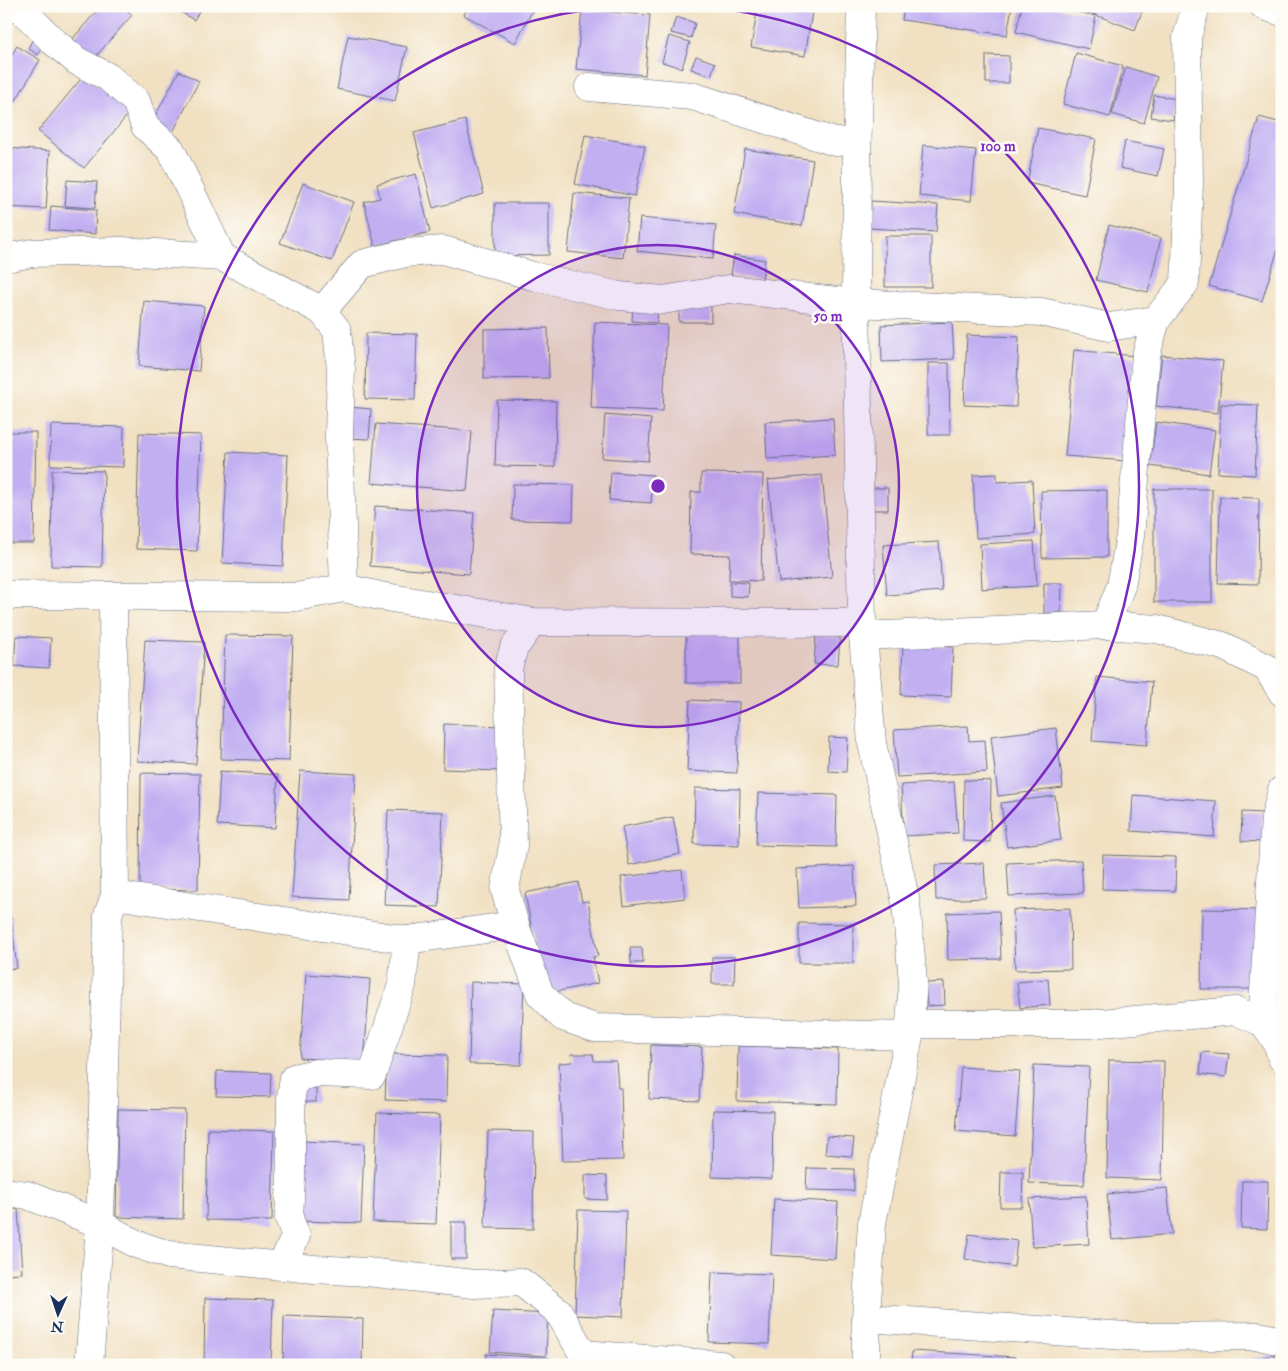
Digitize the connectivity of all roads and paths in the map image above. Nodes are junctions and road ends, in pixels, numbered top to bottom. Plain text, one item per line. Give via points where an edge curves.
1 (18, 6) edge
2 (861, 6) edge
3 (1196, 6) edge
4 (1264, 6) edge
5 (1282, 12) edge
6 (589, 87) dead end
7 (857, 141) junction
8 (222, 257) junction
9 (6, 258) edge
10 (856, 303) junction
11 (322, 311) junction
12 (1156, 320) junction
13 (344, 588) junction
14 (6, 595) edge
15 (113, 596) junction
16 (534, 622) junction
17 (1105, 626) junction
18 (862, 630) junction
19 (1282, 692) edge
20 (1282, 790) edge
21 (115, 896) junction
22 (515, 925) junction
23 (407, 940) junction
24 (1262, 1022) junction
25 (910, 1030) junction
26 (1282, 1058) edge
27 (6, 1192) edge
28 (100, 1224) junction
29 (281, 1266) junction
30 (866, 1318) junction
31 (1282, 1342) edge
32 (88, 1365) edge
33 (722, 1365) edge
34 (866, 1365) edge

1 - 8 street via 53,41 77,60 108,77 136,101 146,126 171,150
2 - 7 street
3 - 12 street via 1187,37 1189,183 1186,283
4 - 5 street
6 - 7 street via 692,96 835,142
7 - 10 street
8 - 9 street via 121,251 32,253
8 - 11 street
10 - 11 street via 729,289 663,300 619,296 443,250 406,253 362,264
10 - 12 street via 1041,312 1109,327
10 - 18 street
11 - 13 street via 337,330 341,368 339,435
12 - 17 street via 1146,355 1130,536 1121,586
13 - 15 street via 296,598
13 - 16 street
14 - 15 street
15 - 21 street
16 - 18 street
16 - 22 street via 514,648 508,668 513,845 505,890
17 - 18 street
17 - 19 street via 1157,629 1223,646 1267,668
18 - 25 street via 872,743 906,903 913,982
20 - 24 street via 1274,818
21 - 23 street
21 - 28 street via 108,915
22 - 23 street
22 - 25 street via 540,994 563,1017 595,1028
23 - 29 street via 402,985 372,1075 316,1073 294,1078 289,1218 296,1236
24 - 25 street via 1236,1011 1090,1024
24 - 26 street via 1277,1042
25 - 30 street via 872,1223
27 - 28 street via 27,1195
28 - 29 street via 136,1244 169,1255
28 - 32 street
29 - 33 street via 474,1284 521,1282 558,1311 583,1354
30 - 31 street via 1141,1337 1258,1336
30 - 34 street

